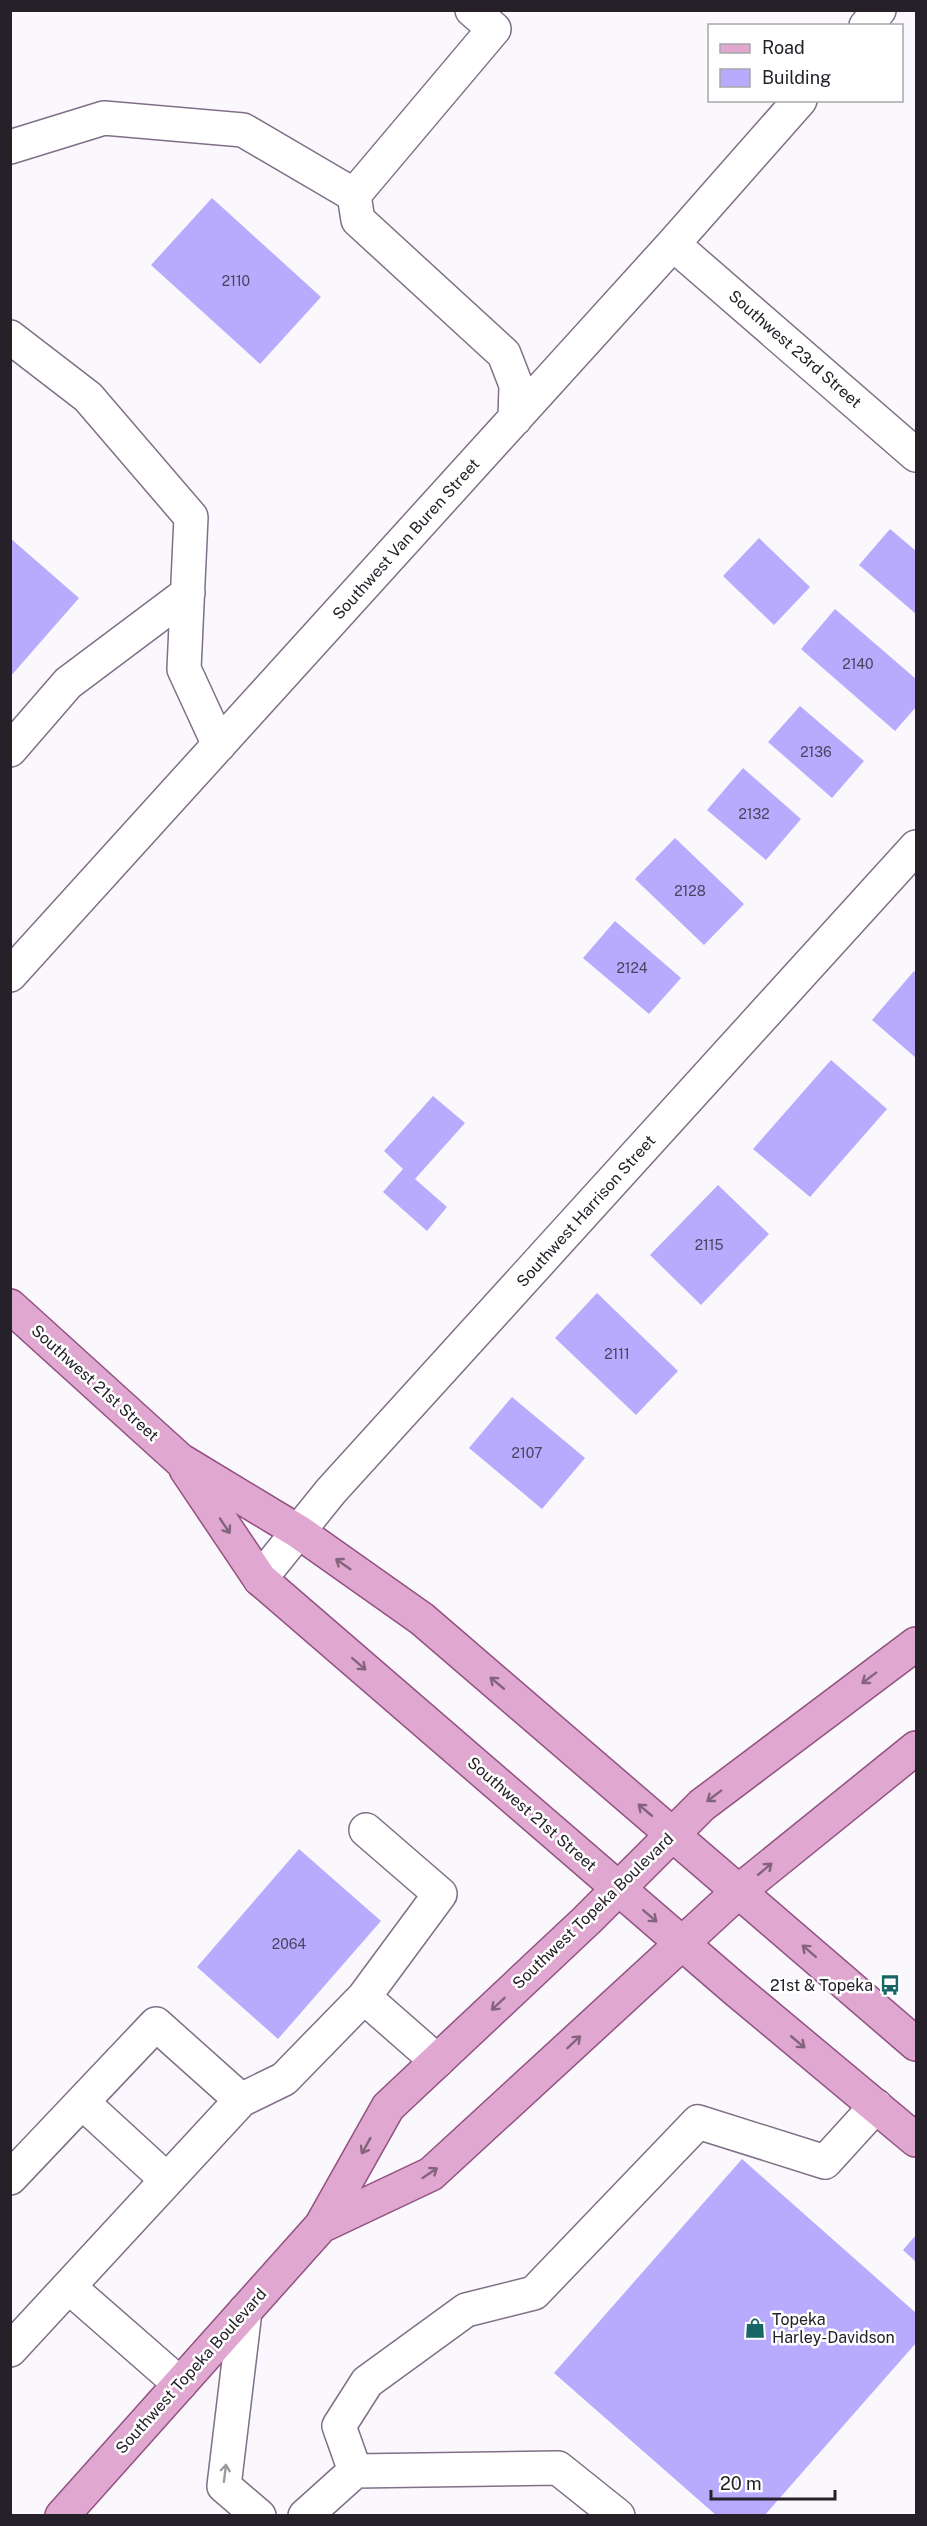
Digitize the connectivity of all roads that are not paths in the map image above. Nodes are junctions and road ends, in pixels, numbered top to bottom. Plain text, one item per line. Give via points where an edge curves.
1 (472, 10) edge
2 (879, 10) edge
3 (868, 24) edge
4 (798, 102) edge
5 (10, 147) edge
6 (354, 195) junction
7 (673, 244) junction
8 (10, 337) edge
9 (515, 419) junction
10 (916, 455) edge
11 (188, 593) junction
12 (219, 745) junction
13 (10, 750) edge
14 (916, 847) edge
15 (10, 975) edge
16 (10, 1306) edge
17 (180, 1460) junction
18 (299, 1532) junction
19 (260, 1579) junction
20 (916, 1644) edge
21 (916, 1748) edge
22 (366, 1830) dead end
23 (673, 1834) junction
24 (618, 1889) junction
25 (739, 1891) junction
26 (680, 1942) junction
27 (364, 1997) junction
28 (916, 2044) edge
29 (437, 2061) junction
30 (241, 2100) junction
31 (81, 2102) junction
32 (876, 2106) junction
33 (916, 2140) edge
34 (10, 2178) edge
35 (167, 2180) junction
36 (321, 2226) junction
37 (69, 2287) junction
38 (245, 2311) junction
39 (10, 2350) edge
40 (180, 2384) junction
41 (355, 2470) junction
42 (62, 2516) edge
43 (259, 2516) edge
44 (305, 2516) edge
45 (618, 2516) edge

1 - 6 street via 494,29
2 - 3 street
4 - 7 street, Southwest Van Buren Street
5 - 6 street via 104,118 243,130
6 - 9 street via 358,220 504,354 516,385
7 - 9 street, Southwest Van Buren Street
7 - 10 street, Southwest 23rd Street
8 - 11 street via 88,397 191,517
9 - 12 street, Southwest Van Buren Street
11 - 12 street via 184,669
11 - 13 street via 68,683
12 - 15 street, Southwest Van Buren Street
14 - 18 street, Southwest Harrison Street via 347,1473
16 - 17 main road, Southwest 21st Street
17 - 18 main road, Southwest 21st Street
17 -> 19 main road, Southwest 21st Street
18 - 19 street, Southwest Harrison Street
23 -> 18 main road, Southwest 21st Street via 422,1620
19 -> 24 main road, Southwest 21st Street
20 -> 23 main road, Southwest Topeka Boulevard via 702,1804
25 -> 21 main road, Southwest Topeka Boulevard
22 - 27 street via 440,1894
23 - 24 main road, Southwest Topeka Boulevard
23 - 25 main road, Southwest 21st Street
24 -> 26 main road, Southwest 21st Street
24 -> 29 main road, Southwest Topeka Boulevard
25 - 26 main road, Southwest Topeka Boulevard
28 -> 25 main road, Southwest 21st Street
26 -> 32 main road, Southwest 21st Street
36 -> 26 main road, Southwest Topeka Boulevard via 431,2174
27 - 29 street
27 - 30 street via 284,2079
29 -> 36 main road, Southwest Topeka Boulevard via 388,2107
30 - 31 street via 156,2024
30 - 35 street
31 - 34 street
31 - 35 street
32 - 33 main road, Southwest 21st Street
32 - 41 street via 825,2162 698,2122 534,2293 466,2310 367,2382 339,2426
35 - 37 street
36 - 38 main road, Southwest Topeka Boulevard
37 - 39 street
37 - 40 street
38 - 40 main road, Southwest Topeka Boulevard
43 -> 38 street via 224,2486
40 - 42 main road, Southwest Topeka Boulevard
41 - 44 street
41 - 45 street via 558,2468

